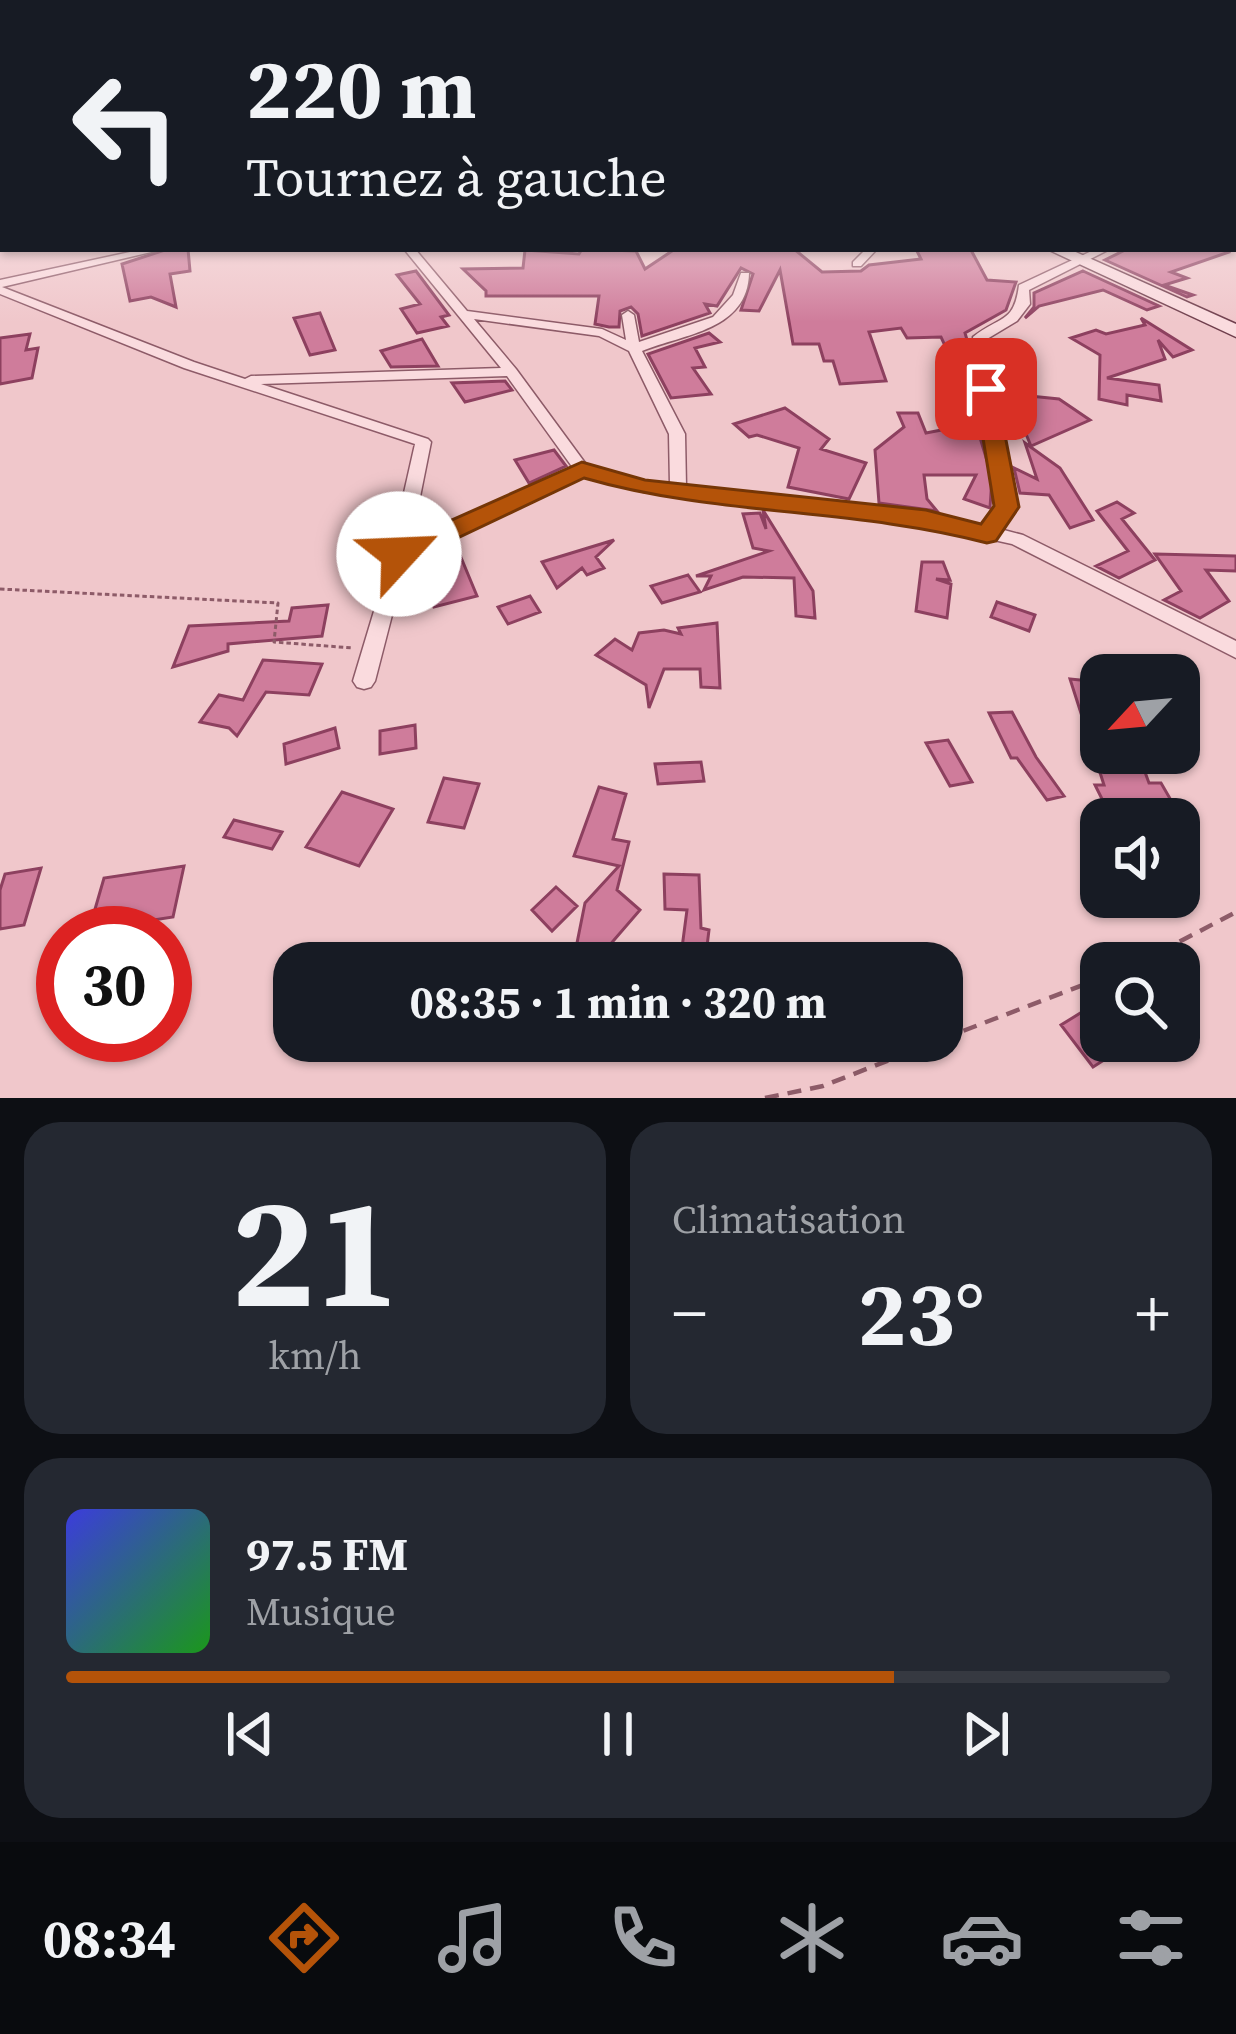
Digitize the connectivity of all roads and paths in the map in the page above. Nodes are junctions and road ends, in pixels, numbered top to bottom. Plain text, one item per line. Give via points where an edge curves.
1 (146, 252) edge
2 (412, 252) edge
3 (869, 252) edge
4 (1061, 252) edge
5 (1096, 252) edge
6 (1076, 259) junction
7 (857, 264) dead end
8 (745, 275) dead end
9 (0, 287) edge
10 (463, 314) junction
11 (628, 315) dead end
12 (1236, 331) edge
13 (634, 349) junction
14 (511, 371) junction
15 (238, 380) junction
16 (582, 470) junction
17 (678, 490) junction
18 (987, 534) junction
19 (399, 554) junction
20 (0, 589) edge
21 (373, 649) junction
22 (1236, 650) edge
23 (364, 681) dead end
24 (1236, 912) edge
25 (1178, 942) edge
26 (1080, 986) edge
27 (963, 1031) edge
28 (885, 1062) edge
29 (765, 1098) edge

1 - 9 street
2 - 10 street
3 - 7 street
4 - 6 street
5 - 6 street
6 - 12 street
6 - 18 street via 1023,288 1024,304 1013,318 980,337 1006,507
8 - 13 street via 725,320
9 - 15 street
10 - 13 street via 602,333
10 - 14 street
11 - 13 street
13 - 17 street via 673,418
14 - 15 street
14 - 16 street
15 - 19 street via 423,442
16 - 17 street
16 - 19 street
17 - 18 street via 926,519
18 - 22 street via 1017,539
19 - 21 street
20 - 21 path via 278,603 274,642
21 - 23 street
24 - 25 path
26 - 27 path
28 - 29 path via 823,1087

